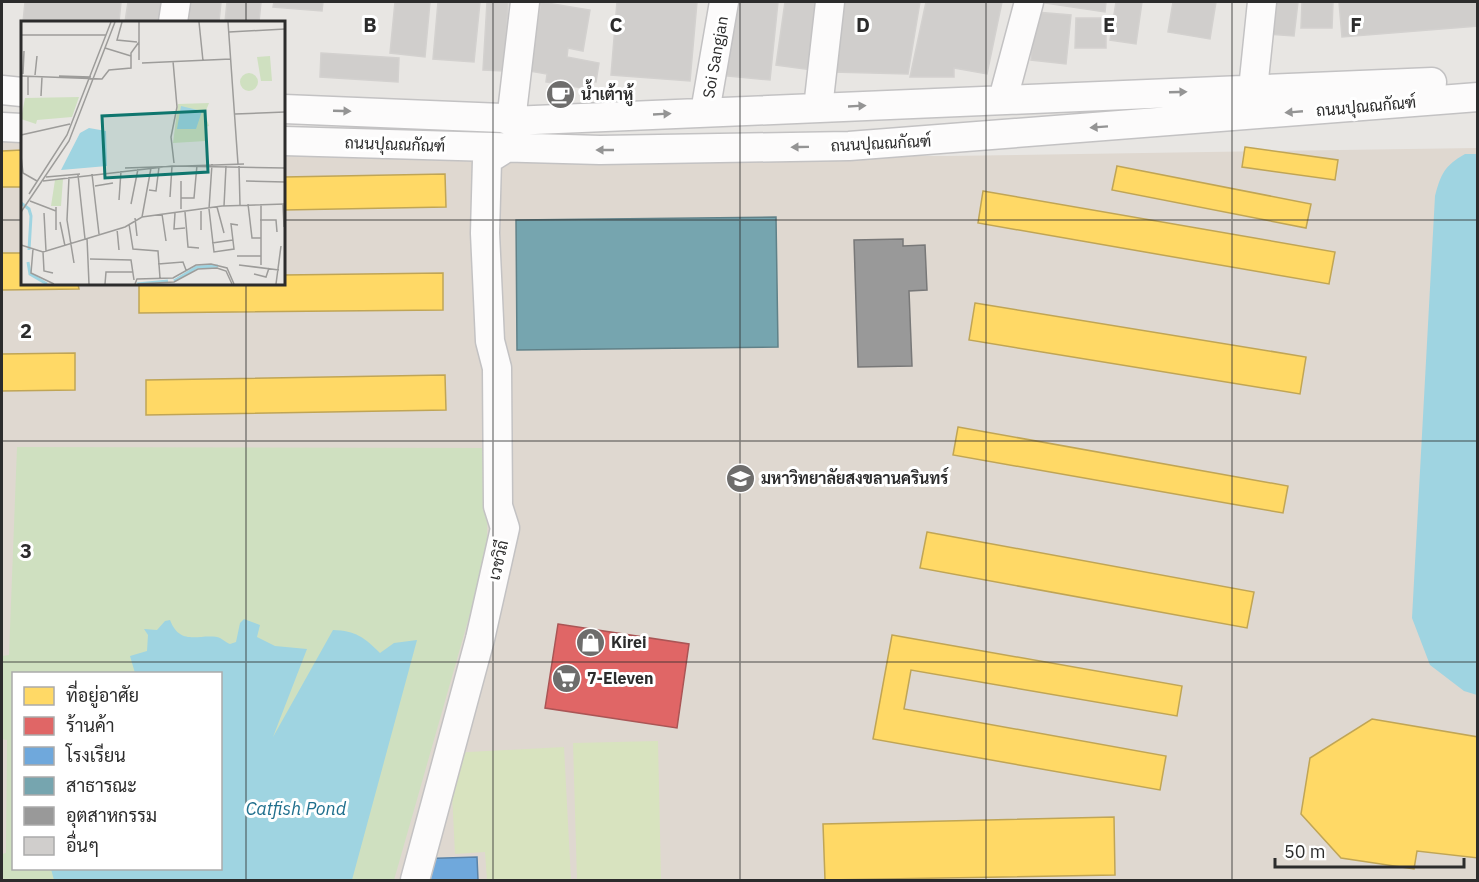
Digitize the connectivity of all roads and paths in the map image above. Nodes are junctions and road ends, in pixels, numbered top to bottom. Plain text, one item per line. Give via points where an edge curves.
1 (176, 2) edge
2 (525, 2) edge
3 (724, 2) edge
4 (830, 2) edge
5 (1029, 2) edge
6 (1262, 2) edge
7 (173, 21) edge
8 (1478, 79) edge
9 (1252, 89) junction
10 (2, 90) edge
11 (21, 92) edge
12 (1478, 98) edge
13 (1003, 99) junction
14 (818, 108) junction
15 (285, 109) edge
16 (705, 112) junction
17 (2, 127) edge
18 (21, 128) edge
19 (508, 134) junction
20 (285, 141) edge
21 (415, 880) edge

1 - 7 street
2 - 19 street
3 - 16 street, Soi Sangjan
4 - 14 street
5 - 13 street
6 - 9 street
8 - 9 street, ถนนปุณณกัณฑ์
13 -> 9 street, ถนนปุณณกัณฑ์
10 - 11 street
12 -> 19 street, ถนนปุณณกัณฑ์ via 849,146 600,150
14 -> 13 street, ถนนปุณณกัณฑ์
14 - 16 street, ถนนปุณณกัณฑ์
15 -> 19 street, ถนนปุณณกัณฑ์ via 502,118
19 -> 16 street, ถนนปุณณกัณฑ์
17 - 18 street
19 - 20 street, ถนนปุณณกัณฑ์
19 - 21 street, เวชวิถี via 487,160 485,233 490,341 497,368 498,506 506,528

